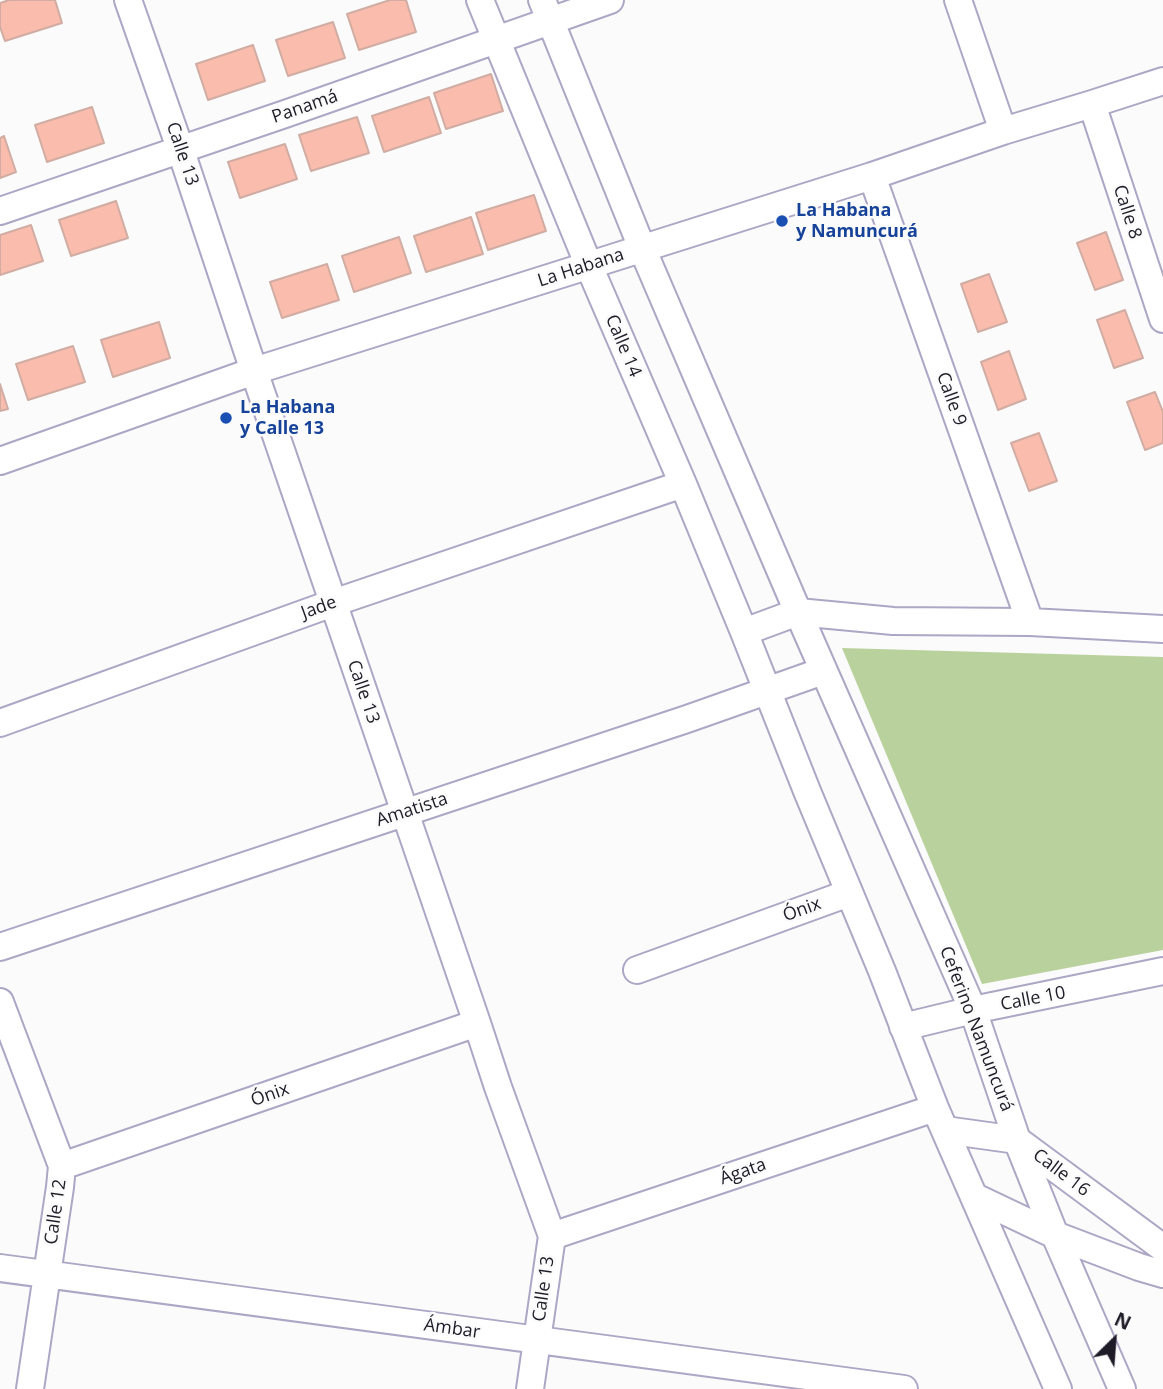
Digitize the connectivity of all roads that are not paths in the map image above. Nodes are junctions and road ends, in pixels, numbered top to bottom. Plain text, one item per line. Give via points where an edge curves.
1 (128, 0) edge
2 (480, 0) edge
3 (610, 0) edge
4 (958, 0) edge
5 (546, 10) edge
6 (496, 40) junction
7 (1163, 81) edge
8 (1092, 104) junction
9 (1003, 131) junction
10 (180, 148) junction
11 (872, 176) junction
12 (0, 211) edge
13 (642, 248) junction
14 (589, 266) junction
15 (1163, 319) edge
16 (254, 371) junction
17 (0, 461) edge
18 (683, 484) junction
19 (333, 603) junction
20 (798, 612) junction
21 (1030, 622) junction
22 (1163, 629) edge
23 (744, 632) junction
24 (823, 671) junction
25 (768, 691) junction
26 (0, 723) edge
27 (404, 813) junction
28 (849, 893) junction
29 (0, 947) edge
30 (637, 970) dead end
31 (1163, 971) edge
32 (0, 1002) edge
33 (973, 1010) junction
34 (477, 1024) junction
35 (903, 1027) junction
36 (940, 1119) junction
37 (1017, 1140) junction
38 (62, 1166) junction
39 (975, 1197) junction
40 (1055, 1235) junction
41 (552, 1236) junction
42 (1163, 1248) edge
43 (0, 1268) edge
44 (1163, 1274) edge
45 (46, 1275) junction
46 (537, 1340) junction
47 (30, 1389) edge
48 (530, 1389) edge
49 (904, 1389) edge
50 (1058, 1389) edge
51 (1122, 1389) edge

1 - 10 street, Calle 13
2 - 6 street, Calle 14
3 - 5 street, Panamá
4 - 9 street
5 - 6 street, Panamá
5 - 13 street
6 - 10 street, Panamá
6 - 14 street, Calle 14
7 - 8 street, La Habana
8 - 9 street, La Habana
8 - 15 street, Calle 8
9 - 11 street, La Habana
10 - 12 street, Panamá
10 - 16 street, Calle 13
11 - 13 street, La Habana
11 - 21 street, Calle 9
13 - 14 street, La Habana
13 - 20 street
14 - 16 street, La Habana
14 - 18 street, Calle 14
16 - 17 street, La Habana
16 - 19 street, Calle 13
18 - 19 street, Jade
18 - 23 street, Calle 14
19 - 26 street, Jade
19 - 27 street, Calle 13
20 - 21 street via 893,621
20 - 23 street
20 - 24 street
21 - 22 street
23 - 25 street, Calle 14
24 - 25 street, Amatista
24 - 33 street, Ceferino Namuncurá
25 - 27 street, Amatista
25 - 28 street
27 - 29 street, Amatista
27 - 34 street, Calle 13
28 - 30 street, Ónix
28 - 35 street
31 - 33 street, Calle 10
32 - 38 street, Calle 12
33 - 35 street, Calle 10
33 - 37 street, Ceferino Namuncurá
34 - 38 street, Ónix
34 - 41 street, Calle 13
35 - 36 street
36 - 37 street, Calle 16
36 - 39 street
36 - 41 street, Ágata
37 - 40 street, Ceferino Namuncurá
37 - 42 street, Calle 16
38 - 45 street, Calle 12
39 - 40 street
39 - 50 street
40 - 44 street
40 - 51 street, Ceferino Namuncurá
41 - 46 street, Calle 13
43 - 45 street, Ámbar
45 - 46 street, Ámbar
45 - 47 street, Calle 12
46 - 48 street, Calle 13
46 - 49 street, Ámbar

